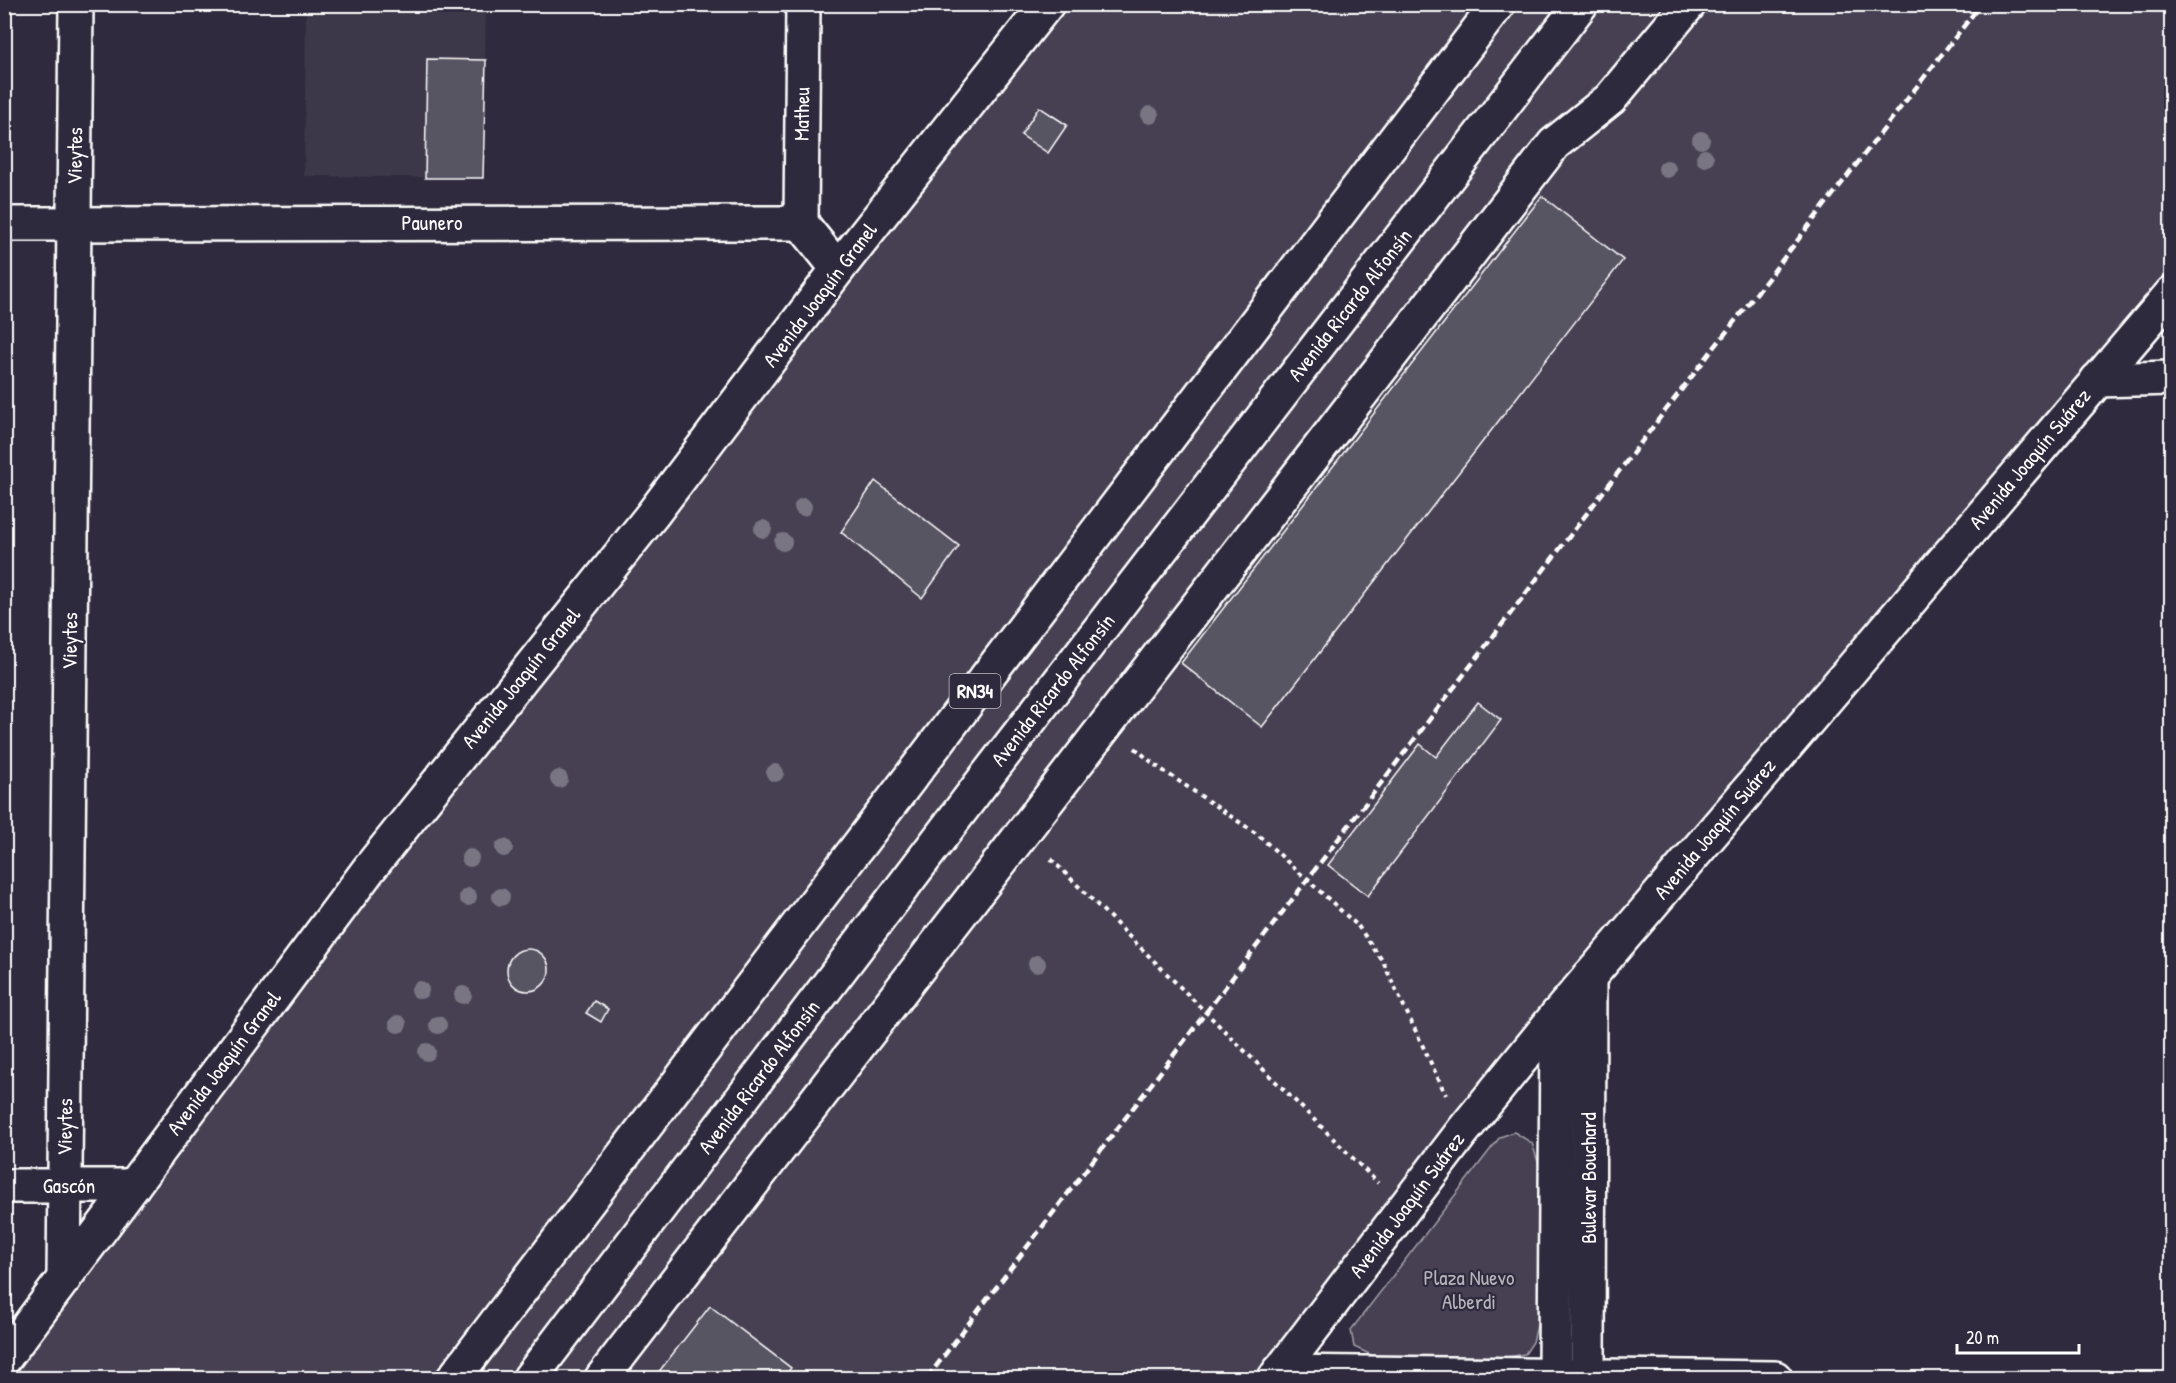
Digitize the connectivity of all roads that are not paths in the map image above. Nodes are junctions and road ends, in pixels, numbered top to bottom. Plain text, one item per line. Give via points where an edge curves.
1 (76, 4) edge
2 (803, 4) edge
3 (1047, 4) edge
4 (1498, 4) edge
5 (1581, 4) edge
6 (1689, 4) edge
7 (801, 223) junction
8 (4, 224) edge
9 (74, 224) junction
10 (838, 269) junction
11 (2172, 293) edge
12 (2172, 378) edge
13 (2097, 380) junction
14 (1589, 977) junction
15 (1557, 1015) junction
16 (4, 1186) edge
17 (65, 1186) junction
18 (133, 1186) junction
19 (64, 1278) junction
20 (4, 1359) edge
21 (1277, 1376) edge
22 (1555, 1377) edge
23 (1588, 1377) edge
24 (454, 1378) edge
25 (530, 1378) edge
26 (602, 1378) edge
27 (1775, 1378) edge

1 - 9 main road, Vieytes
2 - 7 main road, Matheu
3 - 10 main road, Avenida Joaquín Granel
4 - 24 main road, RN34
5 - 25 main road, Avenida Ricardo Alfonsín / RN34
6 - 26 main road via 1610,99 1554,144
7 - 9 main road, Paunero
7 - 10 main road
8 - 9 main road, Paunero
9 - 17 main road, Vieytes
10 - 18 main road, Avenida Joaquín Granel via 652,515 369,869
11 - 13 main road, Avenida Joaquín Suárez
12 - 13 main road
13 - 14 main road, Avenida Joaquín Suárez
14 - 15 main road, Avenida Joaquín Suárez
14 - 23 main road, Bulevar Bouchard
15 - 21 main road, Avenida Joaquín Suárez via 1463,1131
15 - 22 main road, Bulevar Bouchard
16 - 17 main road, Gascón
17 - 18 main road, Gascón
17 - 19 main road, Vieytes
18 - 19 main road, Avenida Joaquín Granel
19 - 20 main road, Avenida Joaquín Granel
21 - 22 main road
22 - 23 main road
23 - 27 main road

